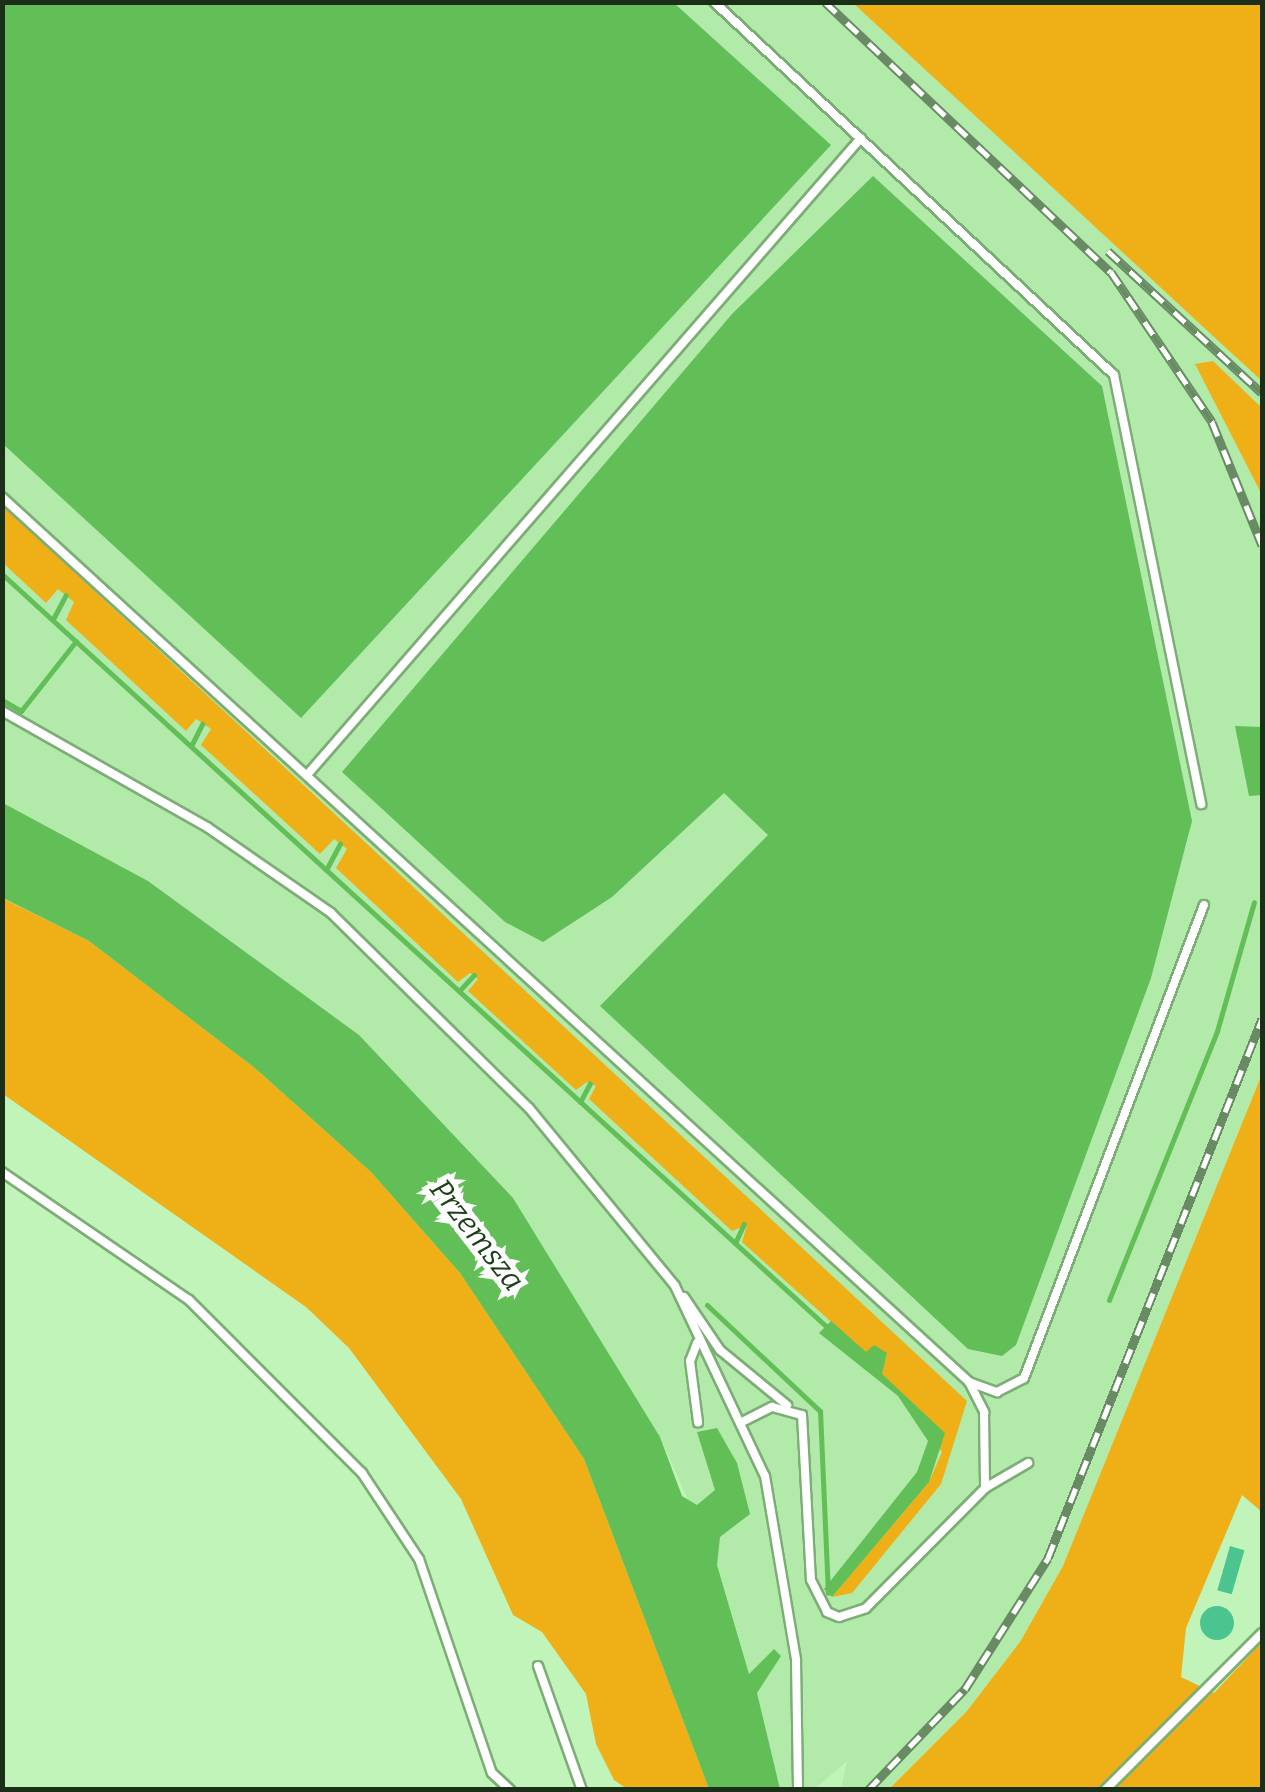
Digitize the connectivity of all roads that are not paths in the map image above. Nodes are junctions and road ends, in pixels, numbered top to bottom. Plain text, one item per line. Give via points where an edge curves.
1 (714, 2) edge
2 (861, 138) junction
3 (2, 497) edge
4 (2, 711) edge
5 (307, 775) junction
6 (1201, 804) dead end
7 (1204, 905) dead end
8 (2, 1172) edge
9 (675, 1286) junction
10 (698, 1343) junction
11 (969, 1382) junction
12 (789, 1406) junction
13 (698, 1422) dead end
14 (742, 1422) junction
15 (1028, 1463) dead end
16 (985, 1488) junction
17 (1262, 1633) edge
18 (538, 1666) dead end
19 (510, 1790) edge
20 (582, 1790) edge
21 (798, 1790) edge
22 (1105, 1790) edge

1 - 2 lane
2 - 5 lane
2 - 6 lane via 1114,375
3 - 5 lane
4 - 9 lane via 207,827 331,913 529,1108
5 - 11 lane
7 - 11 lane via 1024,1378 998,1392
8 - 19 lane via 189,1300 362,1473 419,1559 492,1772
9 - 10 lane
9 - 12 lane via 720,1350
10 - 13 lane via 690,1361
10 - 14 lane
11 - 16 lane via 984,1412
12 - 14 lane
12 - 16 lane via 806,1422 806,1549 827,1612 852,1617 866,1608
14 - 21 lane via 765,1476 796,1660
15 - 16 lane
17 - 22 lane
18 - 20 lane

